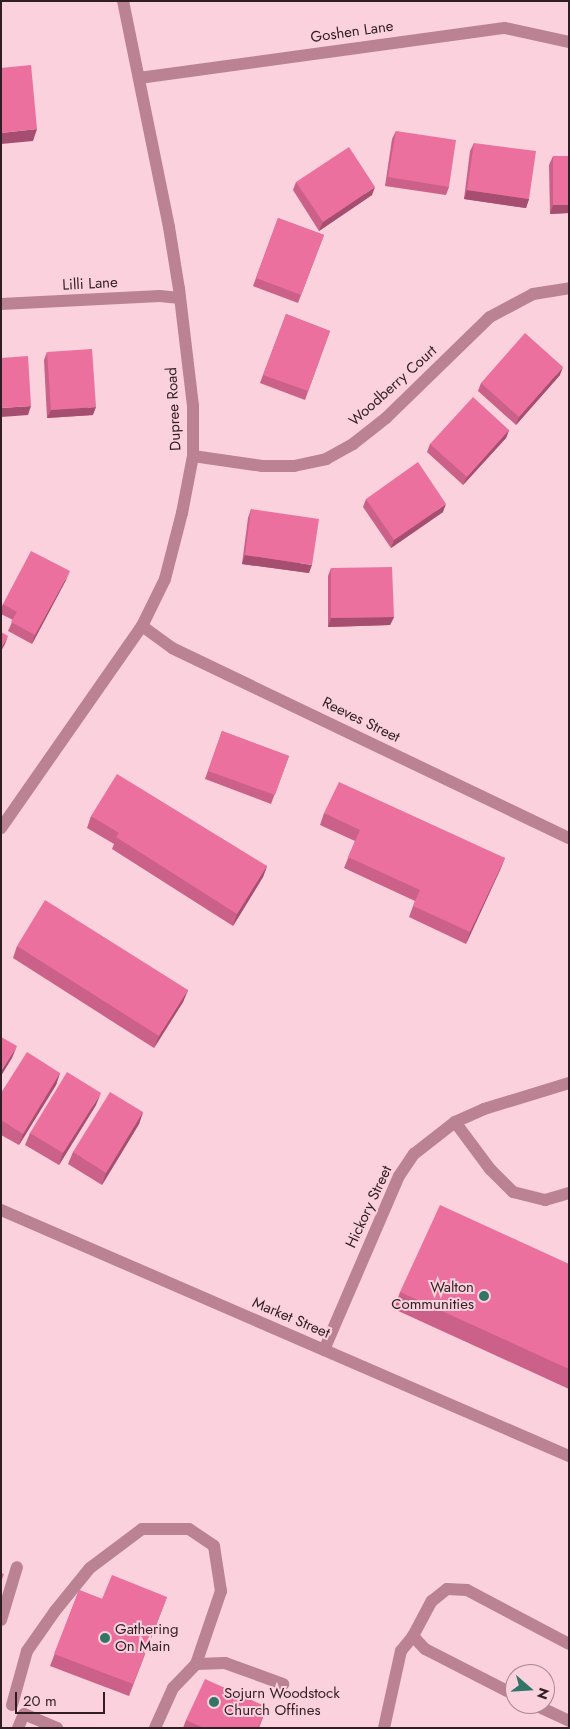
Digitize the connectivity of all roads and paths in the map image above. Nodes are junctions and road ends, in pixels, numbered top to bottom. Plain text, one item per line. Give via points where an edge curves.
1 (123, 1) edge
2 (569, 42) edge
3 (139, 78) junction
4 (569, 288) edge
5 (180, 298) junction
6 (1, 304) edge
7 (193, 456) junction
8 (142, 626) junction
9 (1, 828) edge
10 (569, 838) edge
11 (569, 1083) edge
12 (455, 1122) junction
13 (569, 1193) edge
14 (1, 1210) edge
15 (324, 1350) junction
16 (569, 1456) edge
17 (17, 1567) dead end
18 (1, 1620) edge
19 (413, 1636) junction
20 (569, 1644) edge
21 (196, 1664) junction
22 (283, 1684) dead end
23 (505, 1690) edge
24 (6, 1703) edge
25 (24, 1714) junction
26 (554, 1714) edge
27 (569, 1721) edge
28 (18, 1728) edge
29 (57, 1728) edge
30 (154, 1728) edge
31 (384, 1728) edge

1 - 3 street, Dupree Road
2 - 3 street, Goshen Lane via 505,28
3 - 5 street, Dupree Road
4 - 7 street, Woodberry Court via 533,294 490,317 386,418 353,444 326,459 294,466 262,466
5 - 6 street, Lilli Lane via 160,296
5 - 7 street, Dupree Road via 193,406
7 - 8 street, Dupree Road via 165,579
8 - 9 street, Dupree Road
8 - 10 street, Reeves Street via 172,648
11 - 12 street, Hickory Street via 484,1109
12 - 13 street via 490,1169 513,1192 545,1200
12 - 15 street, Hickory Street via 414,1154 399,1176
14 - 15 street, Market Street
15 - 16 street, Market Street
17 - 18 street
19 - 20 street via 432,1601 446,1589 467,1590
19 - 23 street via 425,1649
19 - 31 street via 401,1651
21 - 22 street via 225,1663
21 - 24 street via 221,1591 214,1546 189,1529 142,1528 90,1568 55,1611 27,1651
21 - 30 street via 173,1688
24 - 25 street
25 - 28 street
25 - 29 street
26 - 27 street

